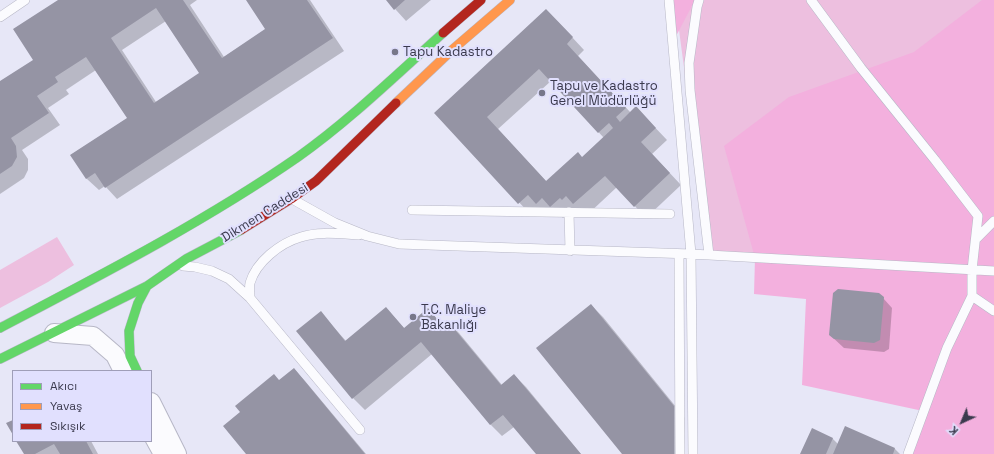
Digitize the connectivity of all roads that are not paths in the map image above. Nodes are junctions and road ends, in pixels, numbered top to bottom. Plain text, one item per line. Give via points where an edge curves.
1 (25, 0) edge
2 (481, 0) edge
3 (510, 0) edge
4 (669, 0) edge
5 (700, 0) edge
6 (811, 0) edge
7 (0, 17) edge
8 (289, 196) junction
9 (412, 210) dead end
10 (569, 212) junction
11 (670, 214) dead end
12 (994, 221) edge
13 (367, 236) junction
14 (976, 239) junction
15 (570, 250) junction
16 (679, 254) junction
17 (691, 254) junction
18 (709, 255) junction
19 (177, 266) junction
20 (972, 270) junction
21 (994, 271) edge
22 (147, 286) junction
23 (972, 296) junction
24 (250, 298) junction
25 (994, 311) edge
26 (0, 328) edge
27 (54, 333) junction
28 (0, 359) edge
29 (122, 370) edge
30 (137, 370) edge
31 (152, 404) edge
32 (360, 430) dead end
33 (152, 434) edge
34 (163, 454) edge
35 (177, 454) edge
36 (680, 454) edge
37 (693, 454) edge
38 (908, 454) edge

1 - 7 lane
2 - 26 main road via 301,159 218,209
3 - 8 main road, Dikmen Caddesi via 452,50 362,136
4 - 17 lane
5 - 18 lane via 689,63
6 - 14 lane via 861,68 978,216
8 - 13 lane via 335,223
8 - 19 main road, Dikmen Caddesi via 242,230
9 - 10 lane
10 - 11 lane
10 - 15 lane
12 - 14 lane
13 - 15 lane via 399,244
13 - 24 lane via 324,234 301,237 282,246 256,269 250,284
14 - 20 lane
15 - 16 lane
16 - 17 lane
16 - 36 lane
17 - 18 lane
17 - 37 lane
18 - 20 lane
19 - 22 main road, Dikmen Caddesi
19 - 24 lane via 212,270 229,279
20 - 21 lane
20 - 23 lane
22 - 27 main road, Dikmen Caddesi
22 - 30 main road via 138,303 129,332 130,356
23 - 25 lane
23 - 38 lane via 947,348
24 - 32 lane
27 - 28 main road, Dikmen Caddesi
27 - 29 street via 93,336 115,355
31 - 35 street
33 - 34 street

